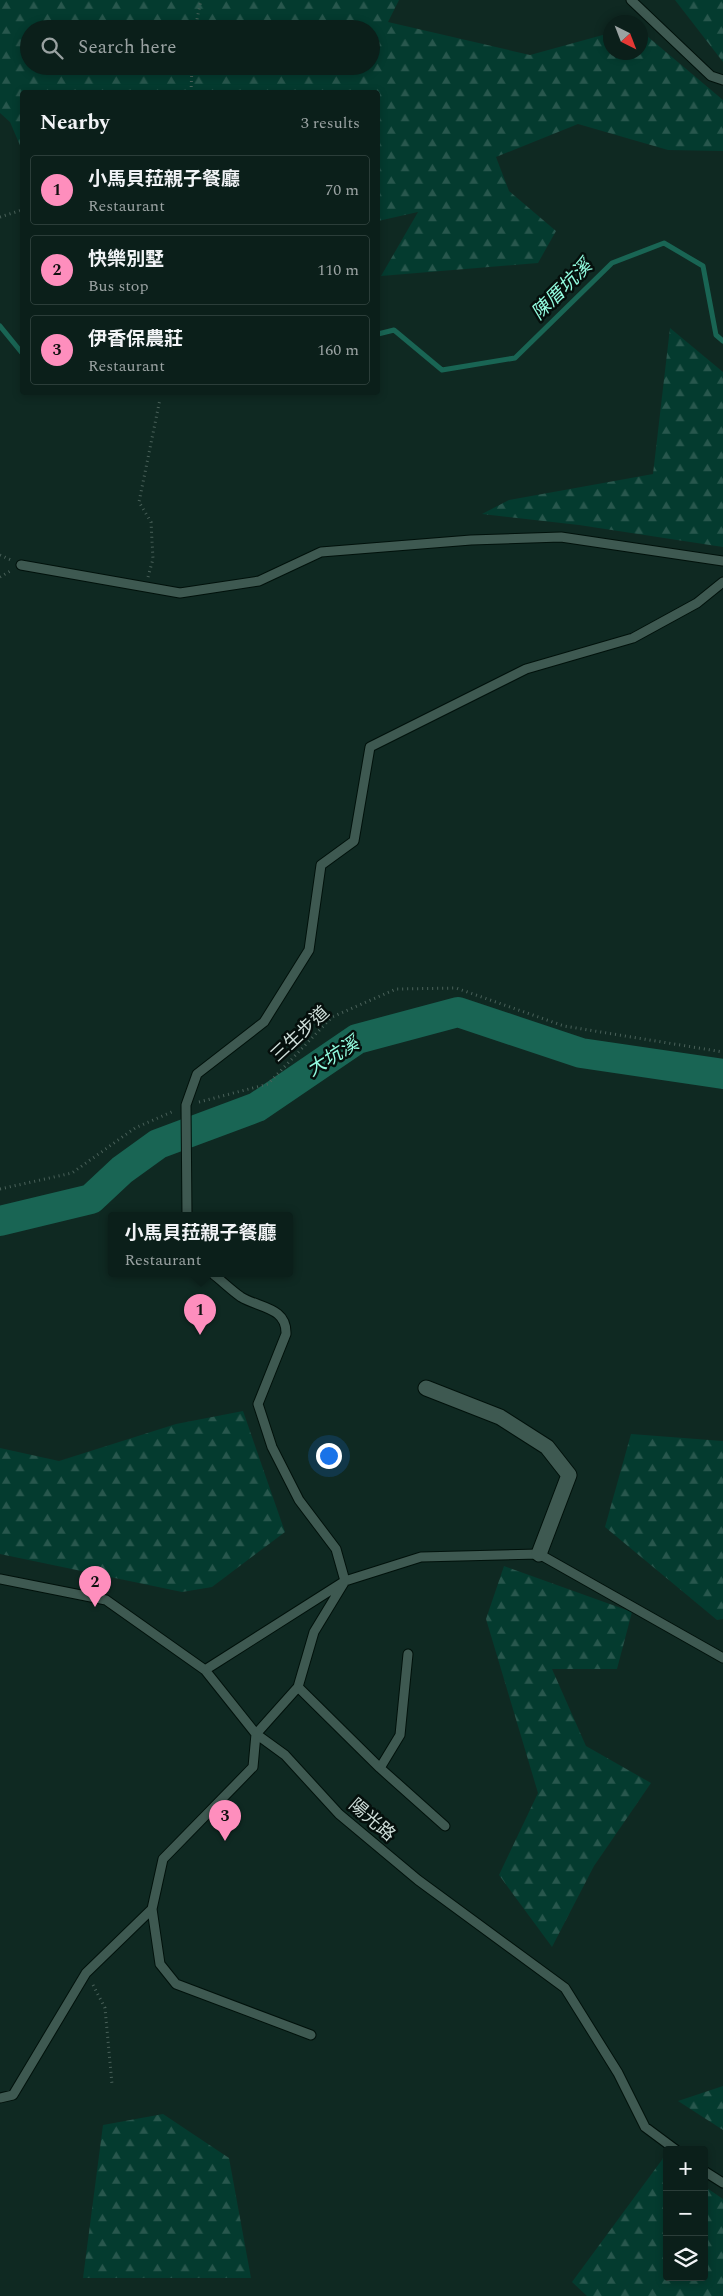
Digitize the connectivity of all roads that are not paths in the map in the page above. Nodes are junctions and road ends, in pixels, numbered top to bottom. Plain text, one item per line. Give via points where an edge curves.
1 (631, 0) edge
2 (723, 80) edge
3 (723, 561) edge
4 (21, 565) dead end
5 (723, 582) edge
6 (187, 1212) edge
7 (217, 1277) edge
8 (426, 1388) dead end
9 (539, 1554) junction
10 (0, 1579) edge
11 (345, 1581) junction
12 (408, 1654) dead end
13 (723, 1658) edge
14 (205, 1670) junction
15 (298, 1687) junction
16 (256, 1734) junction
17 (380, 1768) junction
18 (445, 1826) dead end
19 (152, 1909) junction
20 (312, 2034) dead end
21 (0, 2098) edge
22 (671, 2146) edge
23 (708, 2174) edge
24 (723, 2183) edge

1 - 2 lane via 711,76
3 - 4 lane via 561,537 471,540 321,552 259,581 180,593
5 - 6 lane via 698,603 633,638 526,669 370,747 354,842 321,865 309,950 264,1022 197,1074 186,1105
7 - 11 lane via 241,1297 278,1312 286,1326 286,1334 258,1404 272,1447 300,1500 336,1549
8 - 9 street via 500,1417 547,1447 569,1475
9 - 11 lane via 421,1557
9 - 13 lane
10 - 14 lane, 陽光路 via 106,1600
11 - 14 lane
11 - 15 lane via 314,1632
12 - 17 lane via 400,1735
14 - 16 lane, 陽光路
15 - 16 lane
15 - 17 lane
16 - 19 lane via 253,1767 163,1859
16 - 22 lane, 陽光路 via 285,1755 339,1814 418,1880 565,1988 618,2073 646,2127
17 - 18 lane
19 - 20 lane via 160,1964 176,1984
19 - 21 lane via 86,1973 13,2095
23 - 24 lane

